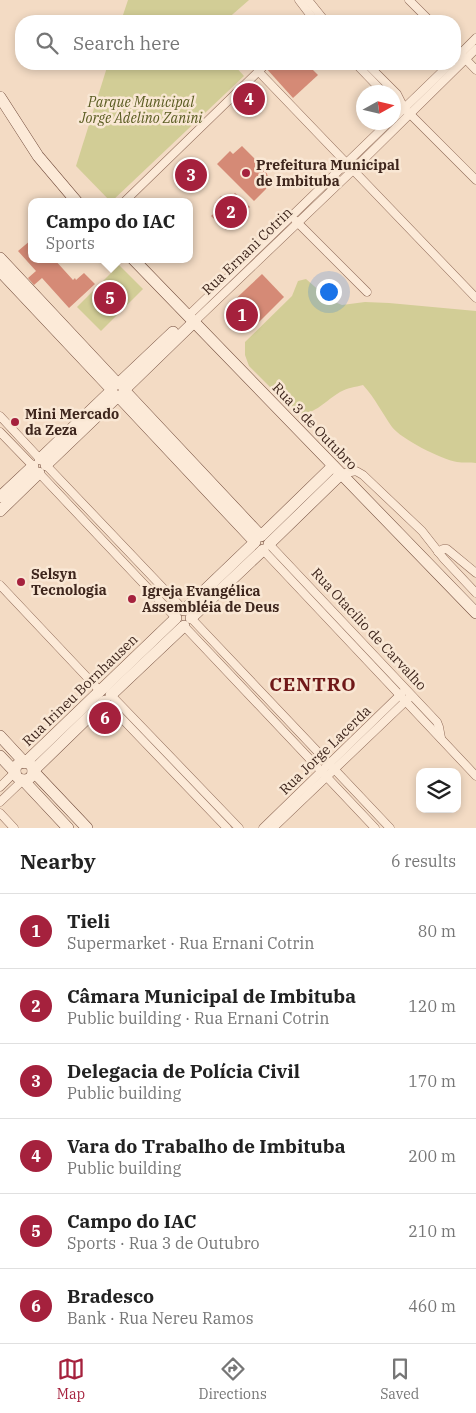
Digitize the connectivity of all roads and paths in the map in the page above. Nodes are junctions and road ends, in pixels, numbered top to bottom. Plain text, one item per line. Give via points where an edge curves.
1 (299, 0) edge
2 (308, 0) edge
3 (410, 0) edge
4 (311, 15) edge
5 (313, 15) edge
6 (424, 15) edge
7 (476, 38) edge
8 (476, 49) edge
9 (461, 53) edge
10 (461, 54) edge
11 (461, 57) edge
12 (362, 70) edge
13 (373, 70) edge
14 (444, 70) edge
15 (445, 70) edge
16 (476, 70) edge
17 (258, 72) joint
18 (376, 85) edge
19 (0, 97) edge
20 (401, 106) edge
21 (407, 110) junction
22 (401, 114) edge
23 (381, 130) edge
24 (347, 164) junction
25 (353, 170) junction
26 (476, 180) edge
27 (74, 198) edge
28 (128, 198) edge
29 (295, 220) junction
30 (0, 258) edge
31 (137, 263) edge
32 (0, 271) edge
33 (13, 279) junction
34 (366, 292) dead end
35 (476, 298) edge
36 (191, 319) junction
37 (118, 390) junction
38 (0, 416) edge
39 (0, 432) edge
40 (40, 466) junction
41 (337, 470) junction
42 (7, 495) edge
43 (394, 503) junction
44 (0, 511) edge
45 (382, 516) junction
46 (262, 543) junction
47 (438, 552) junction
48 (476, 573) edge
49 (0, 585) edge
50 (476, 593) edge
51 (476, 613) edge
52 (184, 618) junction
53 (234, 663) junction
54 (226, 671) junction
55 (405, 695) junction
56 (106, 696) junction
57 (278, 709) junction
58 (269, 716) junction
59 (0, 736) edge
60 (307, 740) junction
61 (299, 748) junction
62 (0, 756) edge
63 (332, 766) junction
64 (29, 767) junction
65 (324, 774) junction
66 (19, 776) junction
67 (476, 776) edge
68 (0, 787) edge
69 (0, 802) edge
70 (211, 805) junction
71 (371, 807) junction
72 (0, 813) edge
73 (284, 813) junction
74 (362, 815) junction
75 (14, 828) edge
76 (68, 828) edge
77 (87, 828) edge
78 (227, 828) edge
79 (239, 828) edge
80 (263, 828) edge
81 (273, 828) edge
82 (375, 828) edge
83 (390, 828) edge

1 - 4 street
2 - 5 street
3 - 6 street
7 - 9 street, Rua Ernani Cotrin
8 - 10 street, Rua Ernani Cotrin
11 - 16 street
12 - 18 street
13 - 21 street via 397,94
14 - 21 street, Rua Ernani Cotrin
15 - 21 street, Rua Ernani Cotrin
17 - 24 street
17 - 28 street
19 - 27 street via 38,156
20 - 21 street
21 - 22 street, Rua Ernani Cotrin
21 - 25 street, Rua Ernani Cotrin
21 - 26 street
23 - 24 street, Rua Ernani Cotrin
24 - 25 street
24 - 29 street, Rua Ernani Cotrin
25 - 29 street, Rua Ernani Cotrin
25 - 35 street
29 - 34 street
29 - 36 street, Rua Ernani Cotrin
30 - 33 street, Rua Otacílio de Carvalho
31 - 36 street, Rua 3 de Outubro
32 - 33 street, Rua Otacílio de Carvalho
33 - 37 street, Rua Otacílio de Carvalho
36 - 37 street, Rua Ernani Cotrin
36 - 41 street, Rua 3 de Outubro
37 - 40 street, Rua Ernani Cotrin
37 - 46 street, Rua Otacílio de Carvalho
38 - 40 street
39 - 40 street
40 - 42 street, Rua Ernani Cotrin
40 - 52 street
41 - 43 street via 356,471 363,475
41 - 45 street, Rua 3 de Outubro
41 - 46 street, Rua Irineu Bornhausen
42 - 44 street, Rua Ernani Cotrin
43 - 45 street
43 - 47 street via 422,530
45 - 51 street, Rua 3 de Outubro
46 - 52 street, Rua Irineu Bornhausen
46 - 55 street, Rua Otacílio de Carvalho
47 - 48 street via 446,549
47 - 50 street
49 - 56 street
52 - 53 street
52 - 54 street
52 - 56 street, Rua Irineu Bornhausen
53 - 54 street
53 - 57 street
54 - 58 street
55 - 63 street, Rua Jorge Lacerda
55 - 67 street, Rua Otacílio de Carvalho via 437,722 441,738
56 - 64 street, Rua Irineu Bornhausen
56 - 70 street
57 - 58 street
57 - 60 street
58 - 61 street
59 - 64 street
60 - 61 street
60 - 63 street
61 - 65 street
62 - 66 street
63 - 65 street, Rua Jorge Lacerda
63 - 71 street
64 - 66 street, Rua Irineu Bornhausen via 30,778
64 - 77 street
65 - 73 street, Rua Jorge Lacerda
65 - 74 street
66 - 68 street
66 - 69 street
66 - 76 street
70 - 78 street
70 - 79 street
71 - 74 street
71 - 83 street
72 - 75 street
73 - 80 street, Rua Jorge Lacerda
73 - 81 street, Rua Jorge Lacerda
74 - 82 street

